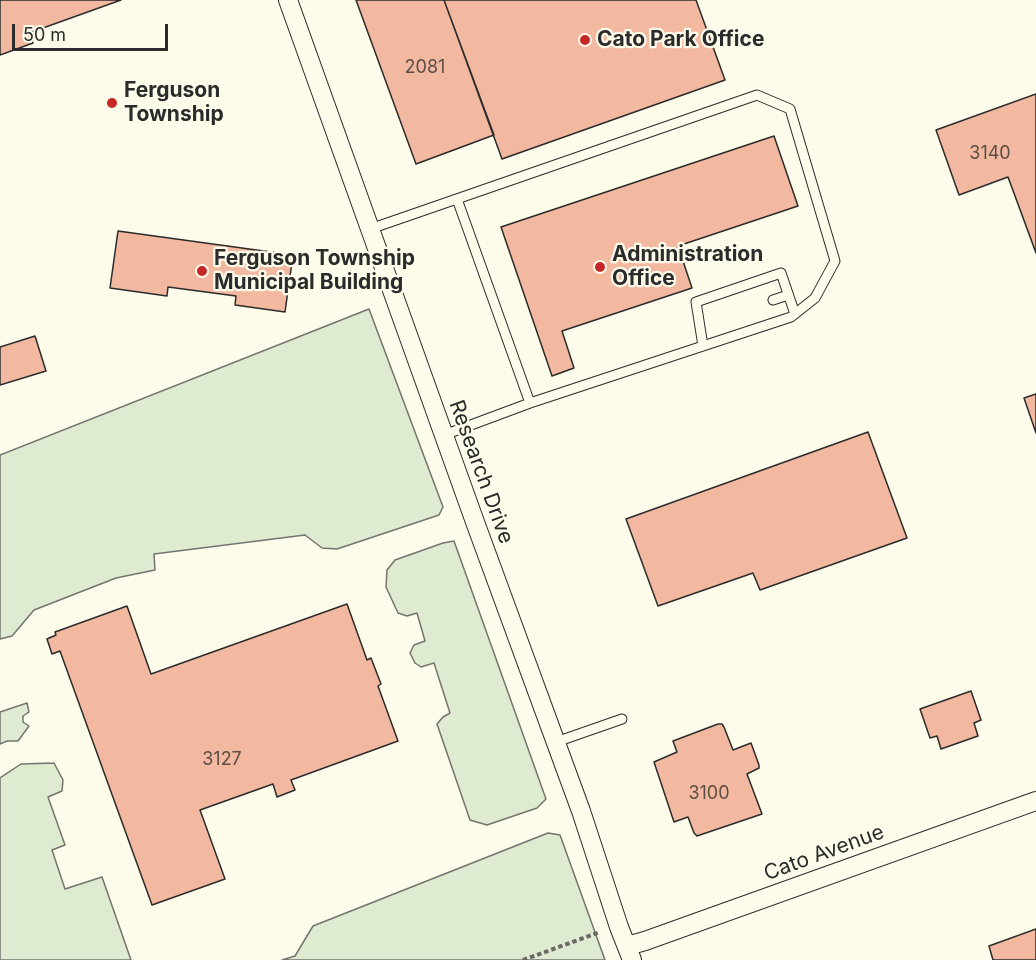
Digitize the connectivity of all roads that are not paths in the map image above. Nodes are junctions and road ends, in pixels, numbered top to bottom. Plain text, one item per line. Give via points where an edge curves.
1 (288, 0) edge
2 (457, 199) junction
3 (370, 229) junction
4 (788, 295) junction
5 (773, 300) dead end
6 (795, 314) junction
7 (704, 346) junction
8 (530, 403) junction
9 (444, 435) junction
10 (622, 719) dead end
11 (556, 742) junction
12 (1036, 801) edge
13 (630, 953) edge

1 - 3 street, Research Drive
2 - 3 lane
2 - 6 lane via 757,96 790,110 835,261 815,298
2 - 8 lane
3 - 9 street, Research Drive
4 - 5 lane
4 - 6 lane
4 - 7 lane via 781,273 696,302 704,323
6 - 7 lane
7 - 8 lane
8 - 9 lane
9 - 11 street, Research Drive
10 - 11 lane
11 - 13 street, Research Drive
12 - 13 street, Cato Avenue

